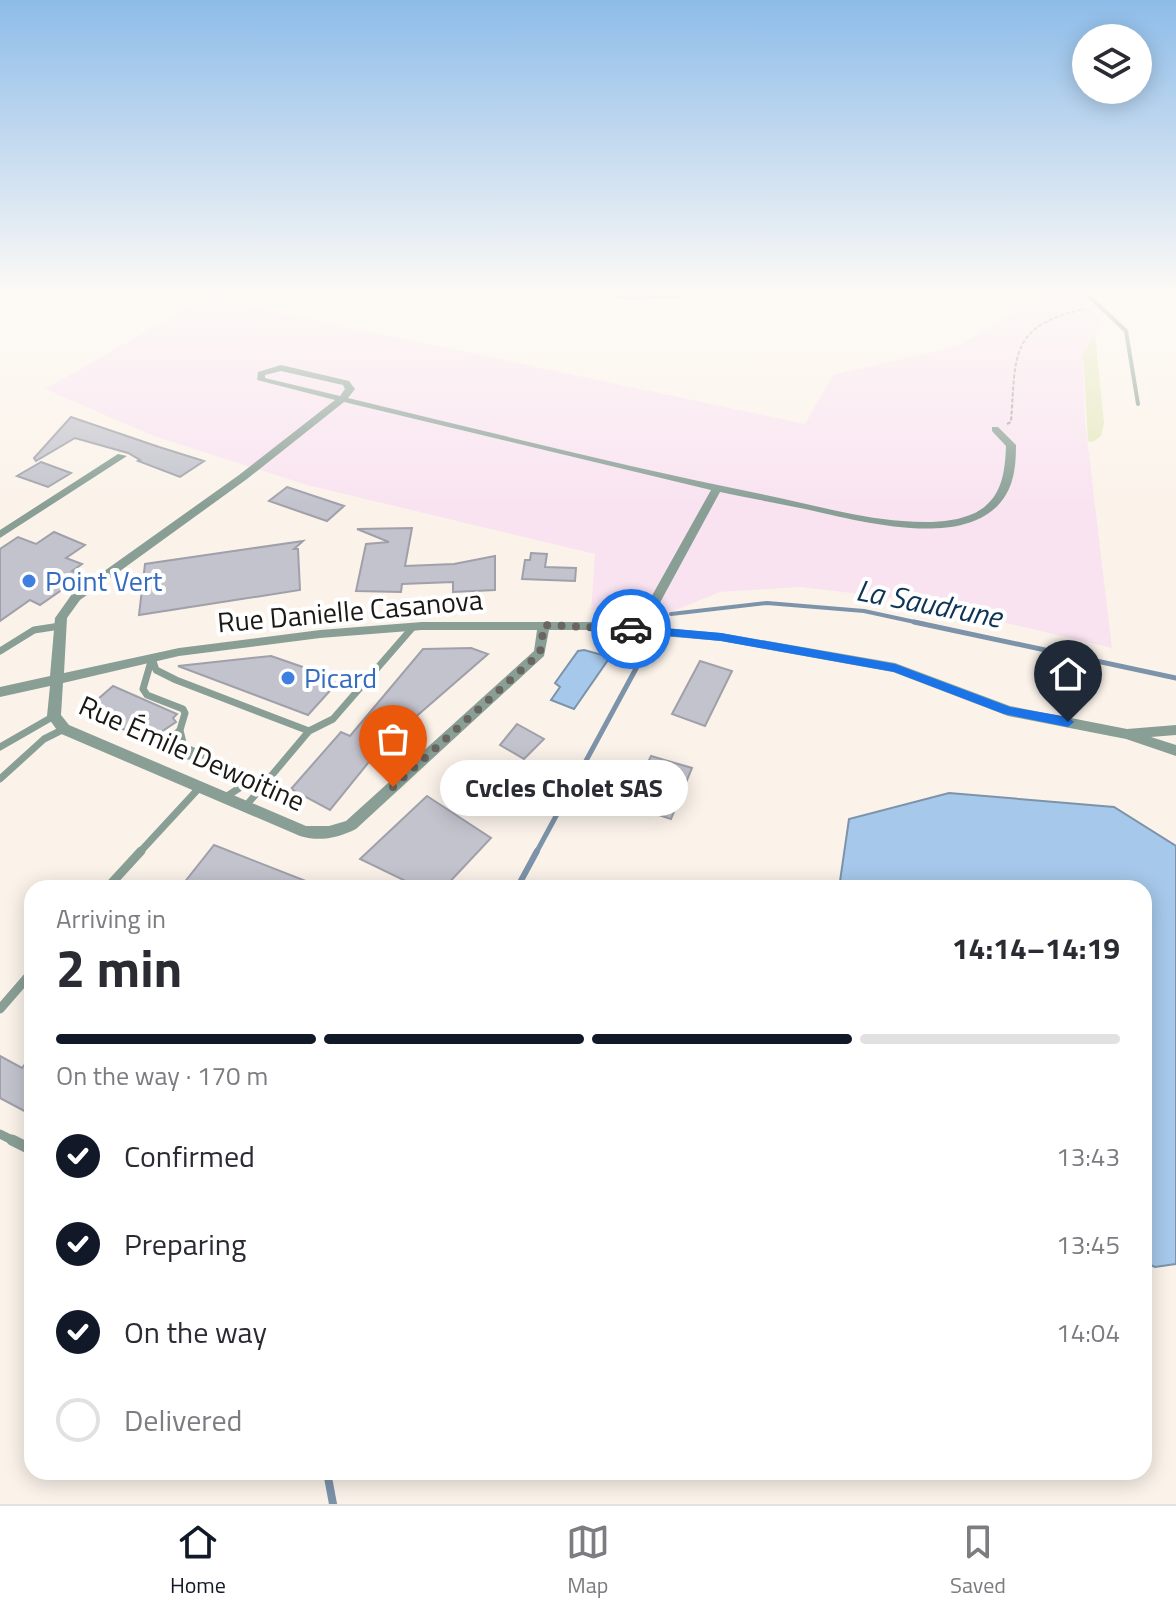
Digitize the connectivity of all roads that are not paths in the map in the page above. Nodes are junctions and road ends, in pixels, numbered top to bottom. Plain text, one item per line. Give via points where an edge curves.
1 (1132, 365) edge
2 (342, 399) junction
3 (1138, 404) dead end
4 (995, 429) road end
5 (122, 456) dead end
6 (717, 488) junction
7 (0, 535) edge
8 (650, 610) dead end
9 (544, 625) junction
10 (60, 626) junction
11 (413, 627) junction
12 (0, 651) edge
13 (152, 658) junction
14 (56, 680) junction
15 (0, 692) edge
16 (54, 716) junction
17 (64, 729) junction
18 (180, 730) junction
19 (1176, 730) edge
20 (309, 731) junction
21 (1127, 734) junction
22 (0, 747) edge
23 (1171, 749) edge
24 (203, 755) junction
25 (1176, 759) edge
26 (0, 779) edge
27 (200, 787) junction
28 (224, 798) junction
29 (245, 807) junction
30 (114, 880) edge
31 (24, 981) edge
32 (0, 1009) edge
33 (0, 1134) edge
34 (24, 1146) edge

1 - 3 lane
2 - 2 street via 261,380 261,374 296,370 346,383 350,389
2 - 6 street
2 - 10 street via 76,597
4 - 6 street via 1011,445 1011,473 994,504 968,520 896,524
5 - 7 street
6 - 8 street
9 - 11 street, Rue Danielle Casanova
9 - 21 street, Rue Danielle Casanova via 647,630 816,652 895,668 1008,711
9 - 29 street, Rue Émile Dewoitine via 540,653 351,825 320,835
10 - 12 lane via 34,630
10 - 14 street, Rue Émile Dewoitine
11 - 13 street, Rue Danielle Casanova via 320,634
11 - 20 lane via 333,719
13 - 14 street, Rue Danielle Casanova
13 - 18 lane via 143,689 183,709
13 - 20 lane via 156,670 176,680
14 - 15 street, Rue Danielle Casanova
14 - 16 street, Rue Émile Dewoitine
16 - 17 street, Rue Émile Dewoitine
16 - 22 lane
17 - 26 lane via 44,739
17 - 27 street, Rue Émile Dewoitine
18 - 24 lane via 184,747
18 - 24 lane via 169,741 171,754
19 - 21 street, Rue Danielle Casanova
20 - 29 lane
21 - 23 street, Rue Danielle Casanova
23 - 25 lane
24 - 28 lane via 245,773 244,785
27 - 28 street, Rue Émile Dewoitine
27 - 30 lane
28 - 29 street, Rue Émile Dewoitine
31 - 32 lane
33 - 34 lane

